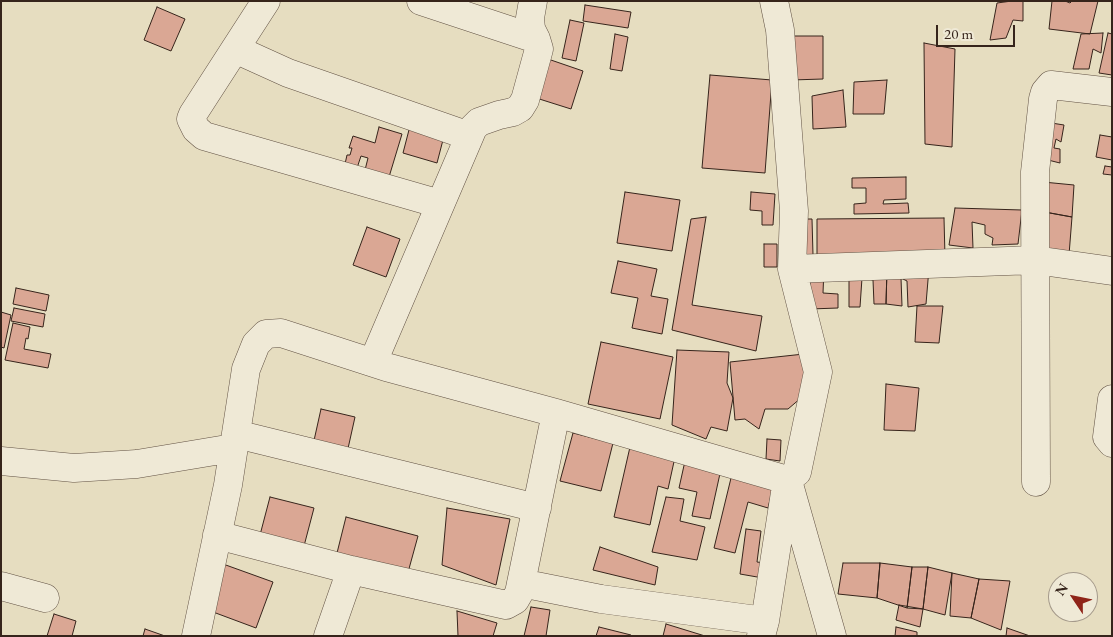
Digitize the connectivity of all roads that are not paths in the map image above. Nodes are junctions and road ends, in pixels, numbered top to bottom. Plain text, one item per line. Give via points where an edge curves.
1 (266, 1) edge
2 (421, 1) edge
3 (533, 1) edge
4 (774, 1) edge
5 (536, 40) junction
6 (236, 49) junction
7 (1112, 92) edge
8 (469, 136) junction
9 (440, 204) junction
10 (1035, 260) junction
11 (792, 269) junction
12 (1112, 271) edge
13 (373, 362) junction
14 (1112, 399) edge
15 (556, 413) junction
16 (235, 441) junction
17 (1112, 443) edge
18 (1, 461) edge
19 (787, 480) junction
20 (1036, 482) dead end
21 (537, 508) junction
22 (217, 535) junction
23 (351, 570) junction
24 (521, 583) junction
25 (1, 586) edge
26 (45, 598) dead end
27 (763, 629) edge
28 (196, 636) edge
29 (328, 636) edge
30 (832, 636) edge

1 - 6 street
2 - 5 street
3 - 5 street via 530,18
4 - 11 street via 780,30 794,211
5 - 8 street via 539,49 520,108 479,122
6 - 8 street via 288,73
6 - 9 street via 191,119 204,136
7 - 10 street via 1051,85 1045,92 1035,172
8 - 9 street
9 - 13 street
10 - 11 street
10 - 12 street
10 - 20 street
11 - 19 street via 818,372 797,472
13 - 15 street
13 - 16 street via 281,333 266,334 256,344 246,369
14 - 17 street via 1107,436
15 - 19 street
15 - 21 street
16 - 18 street via 137,464 74,468
16 - 21 street
16 - 22 street
19 - 27 street
19 - 30 street
21 - 24 street
22 - 23 street
22 - 28 street
23 - 24 street via 506,605 515,600
23 - 29 street
24 - 27 street
25 - 26 street

